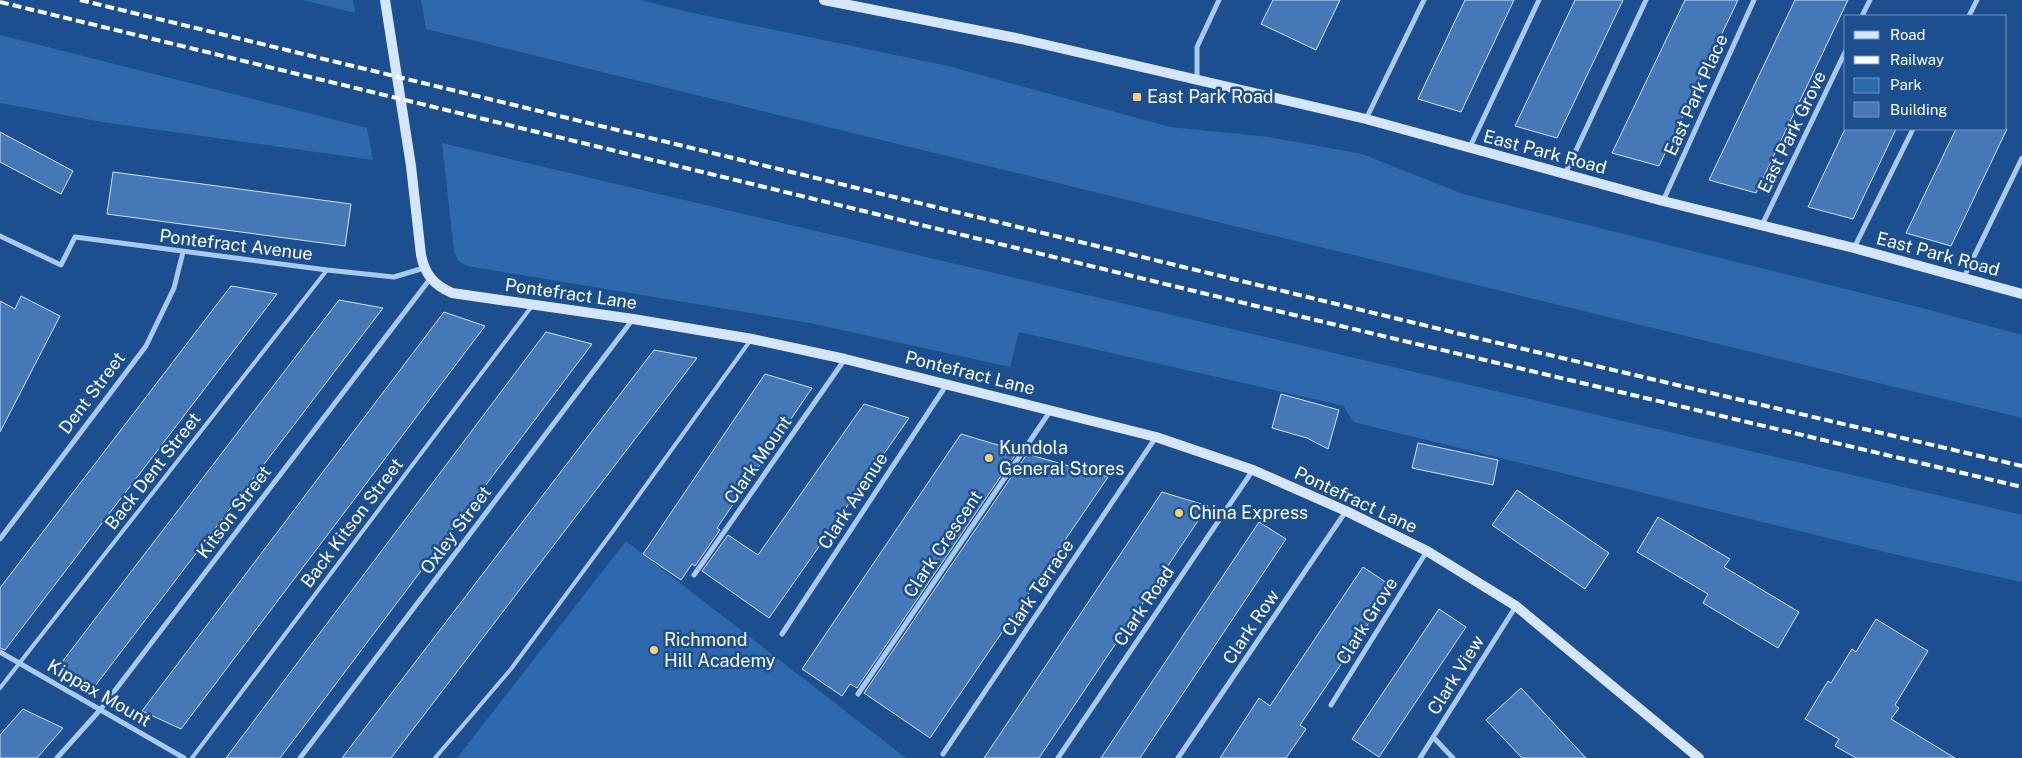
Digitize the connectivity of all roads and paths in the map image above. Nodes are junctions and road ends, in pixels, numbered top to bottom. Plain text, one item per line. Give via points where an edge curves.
1 (385, 0) edge
2 (824, 0) edge
3 (1219, 0) edge
4 (1424, 0) edge
5 (1539, 0) edge
6 (1646, 0) edge
7 (1754, 0) edge
8 (1870, 0) edge
9 (1977, 0) edge
10 (872, 4) edge
11 (1862, 15) edge
12 (1970, 15) edge
13 (1844, 54) edge
14 (1197, 80) junction
15 (1366, 119) junction
16 (1913, 130) edge
17 (1469, 149) junction
18 (2022, 158) edge
19 (2020, 165) edge
20 (1565, 174) junction
21 (1663, 201) junction
22 (1762, 226) junction
23 (0, 236) edge
24 (1854, 248) junction
25 (183, 252) junction
26 (424, 268) junction
27 (327, 270) junction
28 (1964, 278) junction
29 (430, 279) junction
30 (2022, 294) edge
31 (533, 305) junction
32 (633, 319) junction
33 (752, 339) junction
34 (845, 360) junction
35 (947, 384) junction
36 (1051, 410) junction
37 (1156, 437) junction
38 (1253, 470) junction
39 (1346, 510) junction
40 (0, 539) edge
41 (1427, 552) junction
42 (694, 576) dead end
43 (1516, 606) junction
44 (782, 634) dead end
45 (0, 652) edge
46 (21, 664) junction
47 (0, 688) edge
48 (858, 694) dead end
49 (1331, 705) dead end
50 (100, 710) junction
51 (1433, 737) junction
52 (943, 754) dead end
53 (57, 758) edge
54 (184, 758) edge
55 (192, 758) edge
56 (300, 758) edge
57 (435, 758) edge
58 (1058, 758) edge
59 (1178, 758) edge
60 (1420, 758) edge
61 (1453, 758) edge
62 (1699, 758) edge

1 - 26 street, Pontefract Lane
2 - 10 street, East Park Road
3 - 14 street via 1196,47
4 - 15 street
5 - 17 street
6 - 20 street
7 - 21 street, East Park Place
8 - 11 street
9 - 12 street
10 - 14 street, East Park Road
13 - 22 street, East Park Grove
14 - 15 street, East Park Road
15 - 17 street, East Park Road
16 - 24 street
17 - 20 street, East Park Road
18 - 19 street
19 - 28 street
20 - 21 street, East Park Road
21 - 22 street, East Park Road
22 - 24 street, East Park Road
23 - 25 street, Pontefract Avenue via 61,265 75,237
24 - 28 street, East Park Road
25 - 27 street, Pontefract Avenue
25 - 40 street, Dent Street via 174,288 146,346
26 - 27 street, Pontefract Avenue via 394,277
26 - 29 street, Pontefract Lane
27 - 46 lane, Back Dent Street
28 - 30 street, East Park Road
29 - 31 street, Pontefract Lane via 452,293
29 - 50 street, Kitson Street
31 - 32 street, Pontefract Lane
31 - 55 lane, Back Kitson Street
32 - 33 street, Pontefract Lane
32 - 56 street, Oxley Street
33 - 34 street, Pontefract Lane
33 - 57 lane via 510,668
34 - 35 street, Pontefract Lane
34 - 42 street, Clark Mount
35 - 36 street, Pontefract Lane
35 - 44 street, Clark Avenue
36 - 37 street, Pontefract Lane
36 - 48 street, Clark Crescent
37 - 38 street, Pontefract Lane
37 - 52 street, Clark Terrace
38 - 39 street, Pontefract Lane
38 - 58 street, Clark Road
39 - 41 street, Pontefract Lane
39 - 59 street, Clark Row
41 - 43 street, Pontefract Lane
41 - 49 street, Clark Grove
43 - 51 street, Clark View
43 - 62 street, Pontefract Lane
45 - 46 street, Kippax Mount
46 - 47 lane, Back Dent Street
46 - 50 street, Kippax Mount
50 - 53 street, Kitson Street
50 - 54 street, Kippax Mount
51 - 60 street, Clark View
51 - 61 street

